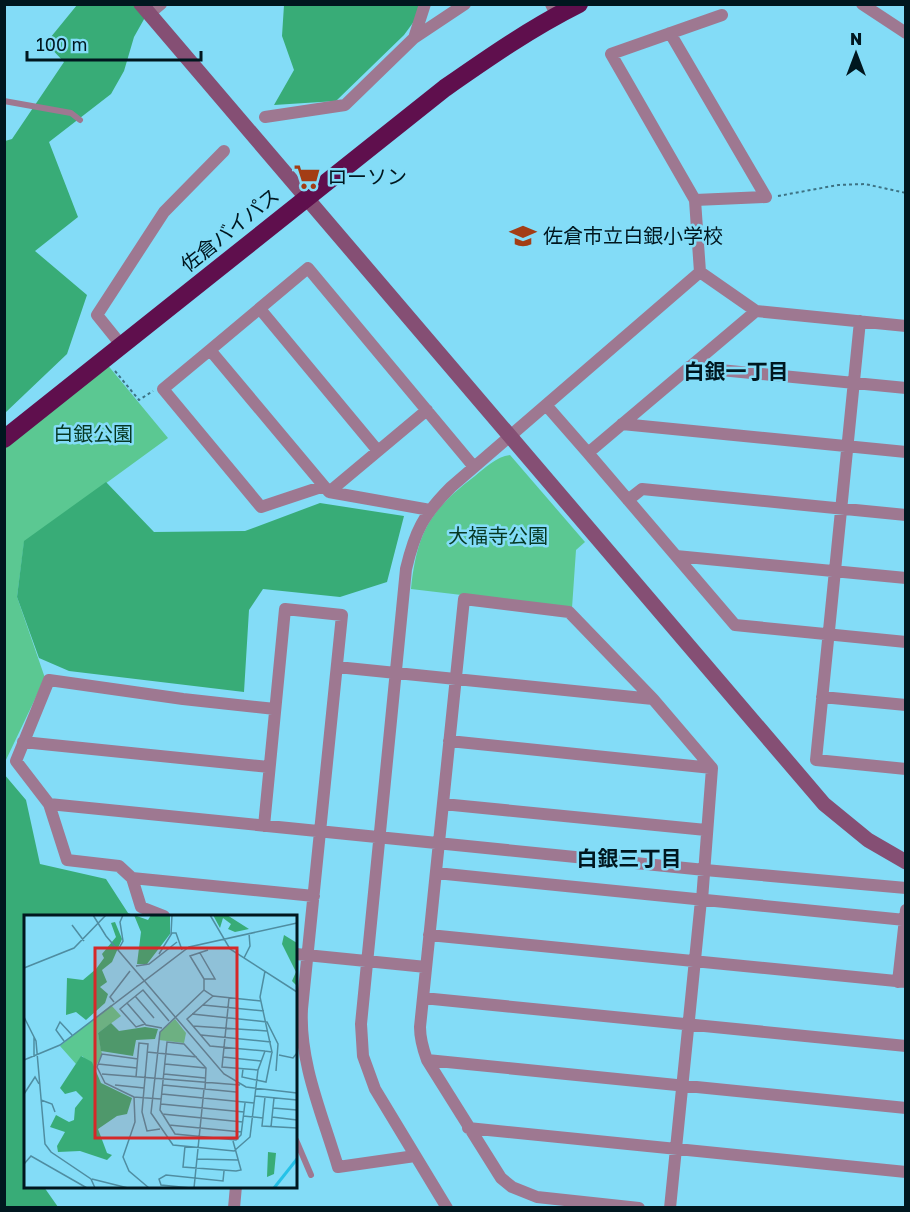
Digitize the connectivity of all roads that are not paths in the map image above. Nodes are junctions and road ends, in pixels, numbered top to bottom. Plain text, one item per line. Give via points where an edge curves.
1 (425, 4) edge
2 (465, 4) edge
3 (579, 4) edge
4 (862, 4) edge
5 (150, 8) edge
6 (554, 10) edge
7 (722, 15) dead end
8 (670, 33) junction
9 (906, 33) edge
10 (414, 38) junction
11 (4, 101) edge
12 (265, 117) dead end
13 (80, 120) dead end
14 (224, 151) dead end
15 (305, 198) junction
16 (695, 200) junction
17 (700, 272) junction
18 (260, 309) junction
19 (756, 311) junction
20 (860, 321) junction
21 (906, 326) edge
22 (122, 346) junction
23 (210, 350) junction
24 (689, 367) junction
25 (854, 383) junction
26 (906, 388) edge
27 (546, 405) junction
28 (427, 410) junction
29 (622, 424) junction
30 (509, 437) junction
31 (4, 439) edge
32 (847, 446) junction
33 (378, 451) junction
34 (906, 452) edge
35 (588, 453) junction
36 (474, 467) junction
37 (326, 489) junction
38 (628, 500) junction
39 (841, 508) junction
40 (430, 510) junction
41 (906, 515) edge
42 (676, 556) junction
43 (835, 571) junction
44 (906, 578) edge
45 (829, 634) junction
46 (906, 642) edge
47 (337, 667) junction
48 (396, 673) junction
49 (455, 679) junction
50 (822, 697) junction
51 (653, 699) junction
52 (906, 705) edge
53 (275, 709) junction
54 (449, 741) junction
55 (23, 742) junction
56 (270, 766) junction
57 (712, 768) junction
58 (906, 769) edge
59 (49, 804) junction
60 (442, 804) junction
61 (264, 826) junction
62 (706, 830) junction
63 (320, 831) junction
64 (380, 837) junction
65 (439, 843) junction
66 (906, 862) edge
67 (705, 870) junction
68 (436, 873) junction
69 (132, 878) junction
70 (906, 888) edge
71 (314, 896) junction
72 (701, 900) junction
73 (161, 915) edge
74 (905, 915) edge
75 (429, 935) junction
76 (302, 955) edge
77 (694, 961) junction
78 (367, 962) junction
79 (426, 967) junction
80 (902, 982) edge
81 (423, 998) junction
82 (688, 1024) junction
83 (906, 1046) edge
84 (427, 1060) junction
85 (682, 1086) junction
86 (906, 1108) edge
87 (468, 1128) junction
88 (297, 1142) edge
89 (676, 1149) junction
90 (415, 1156) junction
91 (906, 1172) edge
92 (311, 1175) dead end
93 (236, 1188) edge
94 (234, 1208) edge
95 (447, 1208) edge
96 (639, 1208) edge
97 (670, 1208) edge

1 - 10 street
2 - 10 street
3 - 6 highway, 佐倉バイパス
4 - 9 street
5 - 15 street
6 - 15 highway, 佐倉バイパス via 445,88
7 - 8 street
8 - 16 street via 611,54
8 - 16 street via 766,197
10 - 12 street via 345,105
11 - 13 lane via 71,113
14 - 22 street via 164,212 97,315
15 - 22 highway, 佐倉バイパス
15 - 30 street
16 - 17 street
17 - 19 street
17 - 27 street
18 - 23 street
18 - 28 street via 308,268
18 - 33 street
19 - 20 street
19 - 24 street
20 - 21 street
20 - 25 street
22 - 31 highway, 佐倉バイパス
23 - 37 street
23 - 37 street via 163,389 261,507
24 - 25 street
24 - 29 street
25 - 26 street
25 - 32 street
27 - 30 street
27 - 35 street
28 - 33 street
28 - 36 street
29 - 32 street
29 - 35 street
30 - 36 street
30 - 66 street via 824,804 868,840
32 - 34 street
32 - 39 street
33 - 37 street
35 - 38 street
36 - 40 street
37 - 40 street
38 - 39 street via 642,489
38 - 42 street
39 - 41 street
39 - 43 street
40 - 48 street via 415,537 406,569
42 - 43 street
42 - 45 street via 735,625
43 - 44 street
43 - 45 street
45 - 46 street
45 - 50 street
47 - 48 street
47 - 53 street via 342,615 285,609
47 - 63 street
48 - 49 street
48 - 64 street
49 - 51 street
49 - 51 street via 464,599 568,612
49 - 54 street
50 - 52 street
50 - 58 street via 816,760
51 - 57 street
53 - 55 street via 49,680
53 - 56 street
54 - 57 street
54 - 60 street
55 - 56 street
55 - 59 street via 16,761
56 - 61 street
57 - 62 street
59 - 61 street
59 - 69 street via 67,860 119,866
60 - 62 street
60 - 65 street
61 - 63 street
62 - 67 street
63 - 64 street
63 - 71 street
64 - 65 street
64 - 78 street
65 - 67 street
65 - 68 street
67 - 70 street
67 - 72 street
68 - 72 street
68 - 75 street
69 - 71 street
69 - 73 street via 141,907
71 - 76 street
72 - 74 street
72 - 77 street
74 - 80 street
75 - 77 street
75 - 79 street
76 - 78 street
76 - 90 street via 303,1050 338,1167
77 - 80 street
77 - 82 street
78 - 79 street
78 - 90 street via 361,1024 363,1056 383,1104
79 - 81 street
81 - 82 street
81 - 84 street via 420,1036
82 - 83 street
82 - 85 street
84 - 85 street
84 - 87 street
85 - 86 street
85 - 89 street
87 - 89 street
87 - 96 street via 501,1178 519,1191 537,1197
88 - 92 lane
89 - 91 street
89 - 97 street
90 - 95 street
93 - 94 street

